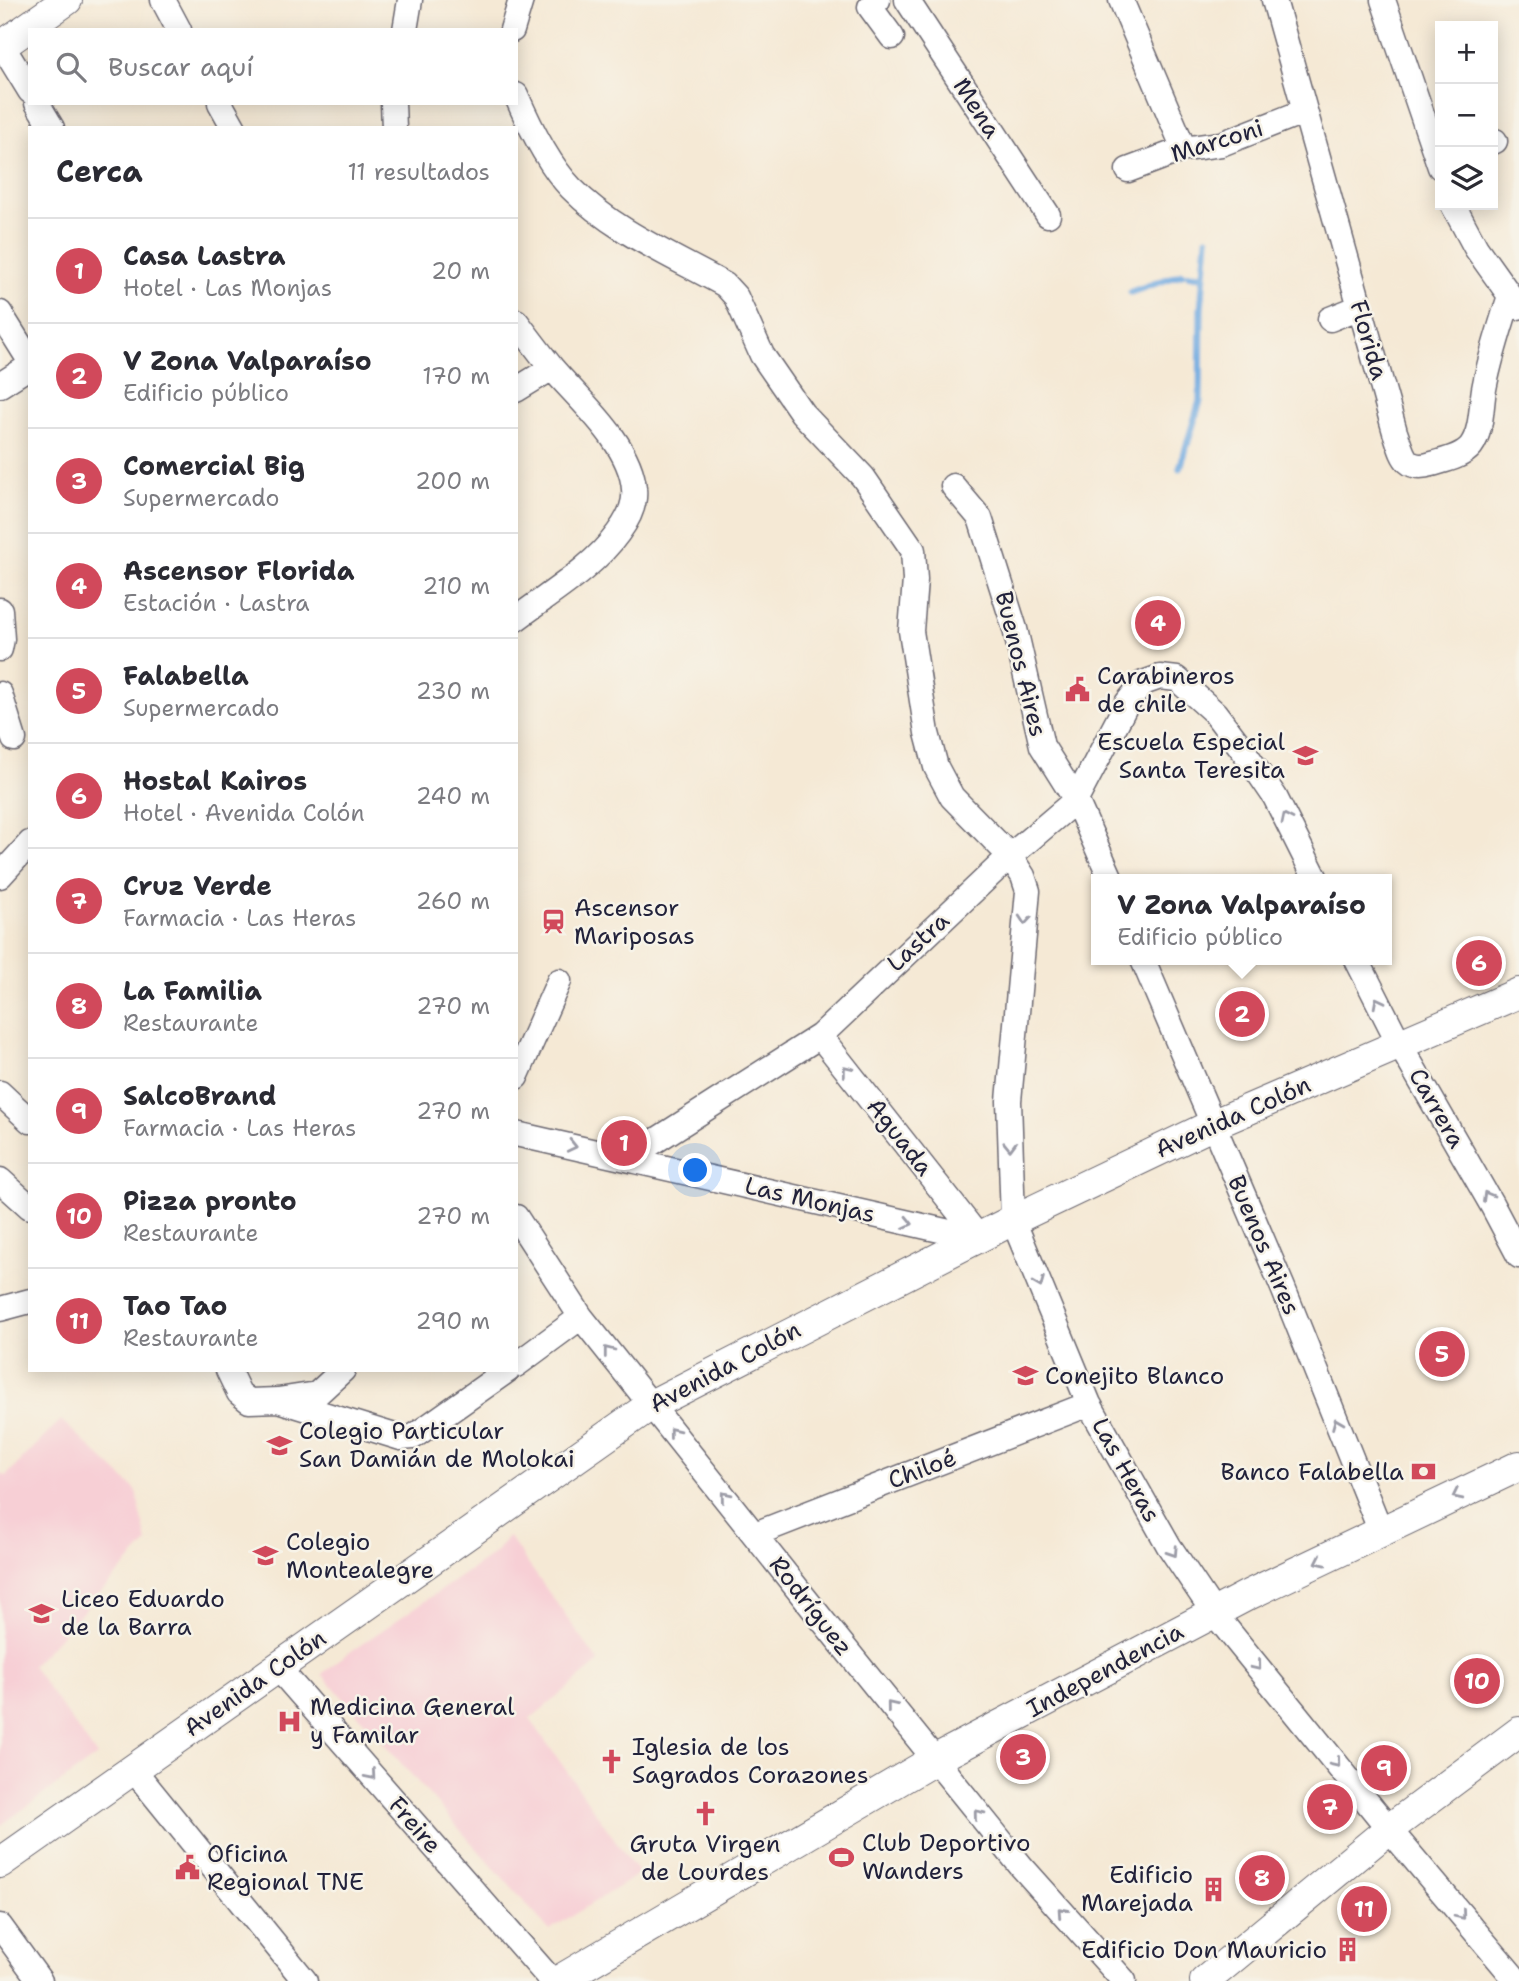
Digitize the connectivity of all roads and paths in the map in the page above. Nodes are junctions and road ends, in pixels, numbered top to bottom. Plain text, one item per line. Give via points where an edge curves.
1 (67, 0) edge
2 (163, 0) edge
3 (410, 0) edge
4 (521, 0) edge
5 (878, 0) edge
6 (907, 0) edge
7 (1121, 0) edge
8 (1274, 0) edge
9 (1383, 0) edge
10 (178, 28) edge
11 (405, 28) edge
12 (513, 28) edge
13 (892, 37) dead end
14 (1, 45) edge
15 (28, 88) edge
16 (518, 99) edge
17 (38, 105) edge
18 (220, 105) edge
19 (393, 105) edge
20 (1306, 111) junction
21 (51, 126) edge
22 (233, 126) edge
23 (394, 126) edge
24 (1184, 149) junction
25 (1435, 150) edge
26 (1128, 170) dead end
27 (1456, 210) edge
28 (1048, 215) dead end
29 (1514, 302) edge
30 (1360, 307) junction
31 (0, 313) edge
32 (1330, 319) dead end
33 (518, 324) edge
34 (28, 360) edge
35 (28, 364) edge
36 (552, 368) junction
37 (0, 385) edge
38 (518, 389) edge
39 (953, 486) dead end
40 (0, 610) edge
41 (518, 617) edge
42 (0, 649) edge
43 (0, 694) edge
44 (15, 741) edge
45 (1076, 800) junction
46 (28, 845) edge
47 (1010, 856) junction
48 (1109, 874) edge
49 (1314, 874) edge
50 (0, 876) edge
51 (1145, 965) edge
52 (1360, 965) edge
53 (559, 981) dead end
54 (1519, 993) edge
55 (820, 1035) junction
56 (1400, 1045) junction
57 (518, 1073) edge
58 (0, 1093) edge
59 (28, 1119) edge
60 (1212, 1125) junction
61 (518, 1134) edge
62 (627, 1159) junction
63 (0, 1180) edge
64 (28, 1205) edge
65 (518, 1220) edge
66 (1013, 1220) junction
67 (980, 1239) junction
68 (1519, 1256) edge
69 (28, 1302) edge
70 (0, 1309) edge
71 (582, 1317) junction
72 (518, 1364) edge
73 (229, 1372) edge
74 (341, 1372) edge
75 (505, 1372) edge
76 (278, 1400) junction
77 (1088, 1404) junction
78 (651, 1405) junction
79 (1519, 1466) edge
80 (1381, 1532) junction
81 (755, 1534) junction
82 (1214, 1613) junction
83 (278, 1668) junction
84 (1519, 1732) edge
85 (934, 1760) junction
86 (133, 1769) junction
87 (1390, 1829) junction
88 (0, 1863) edge
89 (0, 1926) edge
90 (40, 1981) edge
91 (305, 1981) edge
92 (552, 1981) edge
93 (558, 1981) edge
94 (1124, 1981) edge
95 (1205, 1981) edge
96 (1517, 1981) edge

1 - 14 main road
2 - 10 street
3 - 11 street
4 - 12 street
5 - 13 street via 870,7
6 - 28 street, Mena
7 - 24 street
8 - 20 street, Florida
9 - 25 street
14 - 15 street
16 - 47 street, Las Heras via 533,133 568,186 600,214 725,285 736,297 762,355 802,413 863,477 913,550 911,631 936,767 952,797
17 - 21 street
18 - 22 street
19 - 23 street
20 - 24 street, Marconi via 1221,144
20 - 30 street, Florida
24 - 26 street, Marconi
27 - 29 street
29 - 30 street, Florida via 1494,348 1471,446 1461,455 1417,467 1404,457 1395,432
30 - 32 street
31 - 34 street
33 - 36 street
35 - 37 street
36 - 38 street
36 - 41 street via 626,458 635,490 631,513 596,558
39 - 45 street, Buenos Aires via 980,518 1015,629 1042,746
40 - 42 street
43 - 44 street
45 - 47 street, Lastra
45 - 48 street, Buenos Aires
49 -> 45 street, Lastra via 1275,797 1244,750 1215,713 1177,679 1160,677 1143,683 1127,703
46 - 50 street
47 - 55 street, Lastra
47 -> 66 street, Las Heras via 1028,891 1009,1101
51 - 60 street, Buenos Aires
56 -> 52 street, Carrera
53 - 57 street
54 - 56 main road, Avenida Colón
55 - 62 street, Lastra
67 -> 55 street, Aguada
56 - 60 main road, Avenida Colón
68 -> 56 street, Carrera
58 - 59 street
60 - 66 main road, Avenida Colón
80 -> 60 street, Buenos Aires
61 -> 62 street, Las Monjas
62 -> 67 street, Las Monjas
63 - 64 street
65 - 71 street, Rodríguez
66 - 67 main road, Avenida Colón
66 -> 77 street, Las Heras
67 - 78 main road, Avenida Colón
69 - 70 street
71 - 72 street
78 -> 71 street, Rodríguez
73 - 76 street via 249,1401
74 - 76 street via 317,1394
75 - 76 street via 413,1437 401,1438
77 - 81 street, Chiloé
77 -> 82 street, Las Heras via 1168,1546
81 -> 78 street, Rodríguez
78 - 83 main road, Avenida Colón
79 -> 80 main road, Independencia
80 -> 82 main road, Independencia
85 -> 81 street, Rodríguez
82 - 85 main road, Independencia
82 -> 87 street, Las Heras
83 - 86 main road, Avenida Colón
83 -> 92 street, Freire
84 - 87 main road
85 - 93 main road, Independencia
94 -> 85 street, Rodríguez
86 - 88 main road, Avenida Colón
86 - 91 street
87 - 95 main road
87 -> 96 street, Las Heras
89 - 90 street

